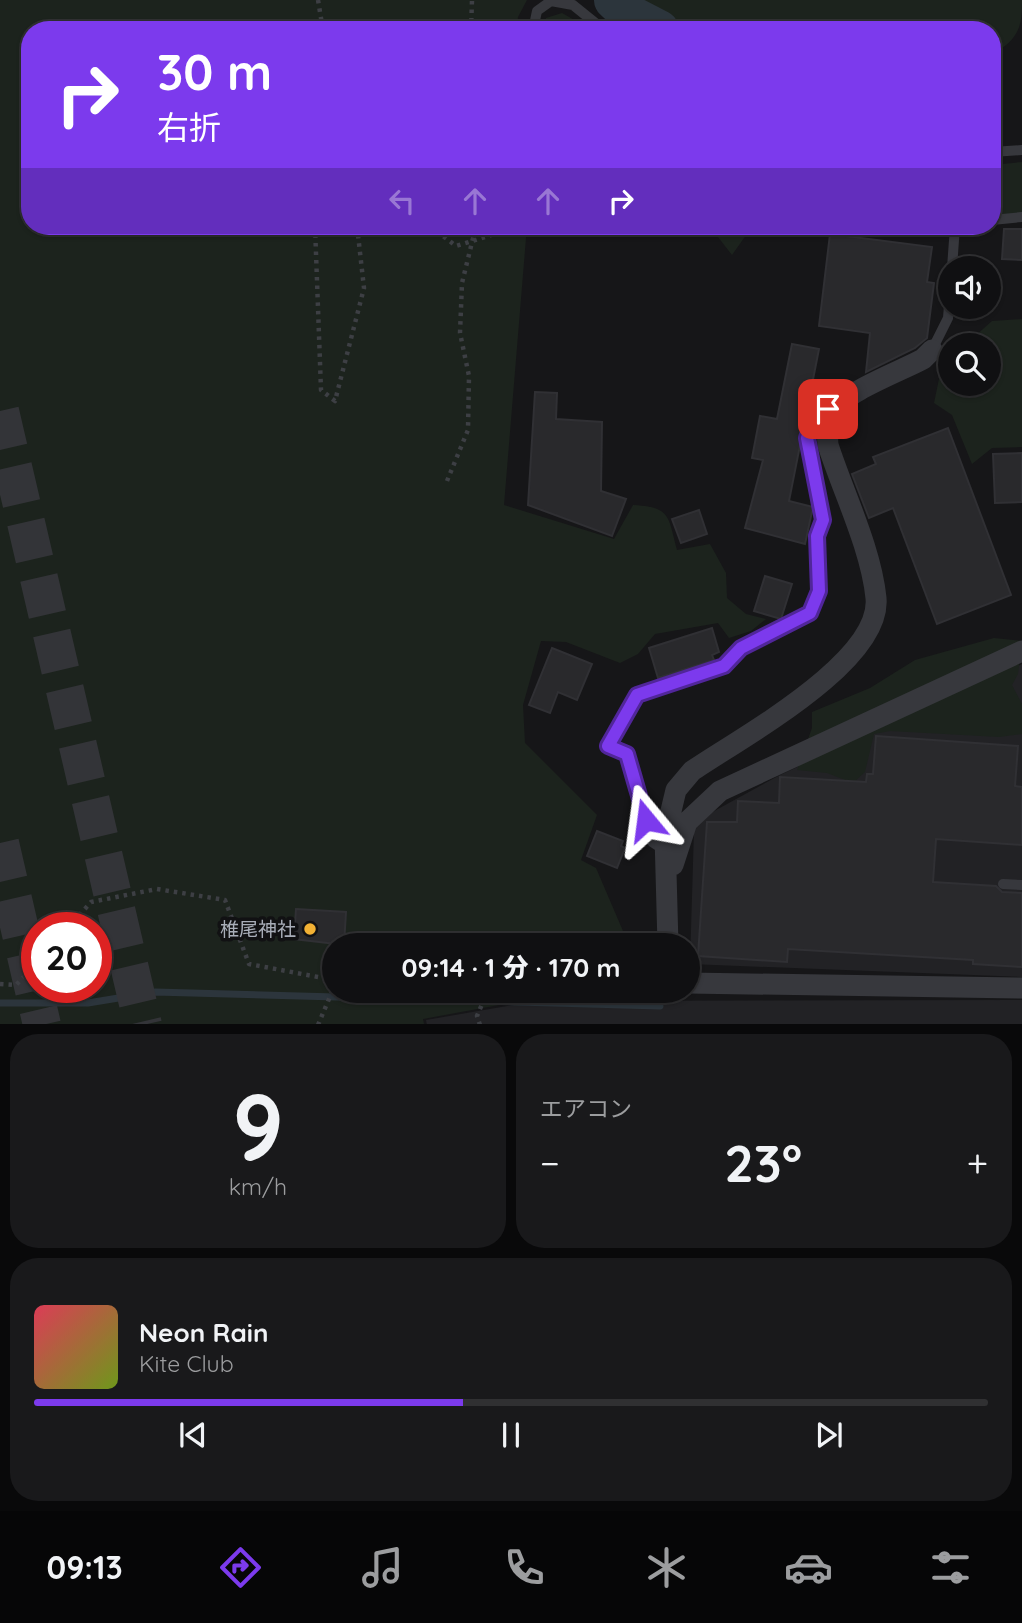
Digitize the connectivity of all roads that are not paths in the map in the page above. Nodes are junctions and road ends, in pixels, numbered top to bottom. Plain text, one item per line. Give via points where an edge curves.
1 (535, 21) edge
2 (593, 21) edge
3 (1022, 150) edge
4 (1001, 151) edge
5 (1022, 217) edge
6 (1001, 219) edge
7 (954, 235) edge
8 (953, 256) edge
9 (948, 319) edge
10 (932, 350) joint
11 (844, 400) junction
12 (1022, 651) edge
13 (666, 851) junction
14 (1003, 884) dead end
15 (1022, 885) edge
16 (668, 888) junction
17 (668, 933) edge
18 (700, 983) edge
19 (1022, 988) edge

1 - 2 lane via 537,11 551,1 573,5
3 - 4 lane
5 - 6 lane
7 - 8 lane
9 - 10 lane
10 - 11 street
11 - 13 street via 827,426 828,444 870,569 876,616 854,653 831,676 692,771 676,790 669,811
11 - 13 lane via 813,420 807,438 823,520 817,536 819,591 810,613 741,648 724,666 637,695 608,746 627,754 652,842
12 - 16 street via 720,791 687,822
13 - 16 street
14 - 15 lane
16 - 17 street
18 - 19 street

